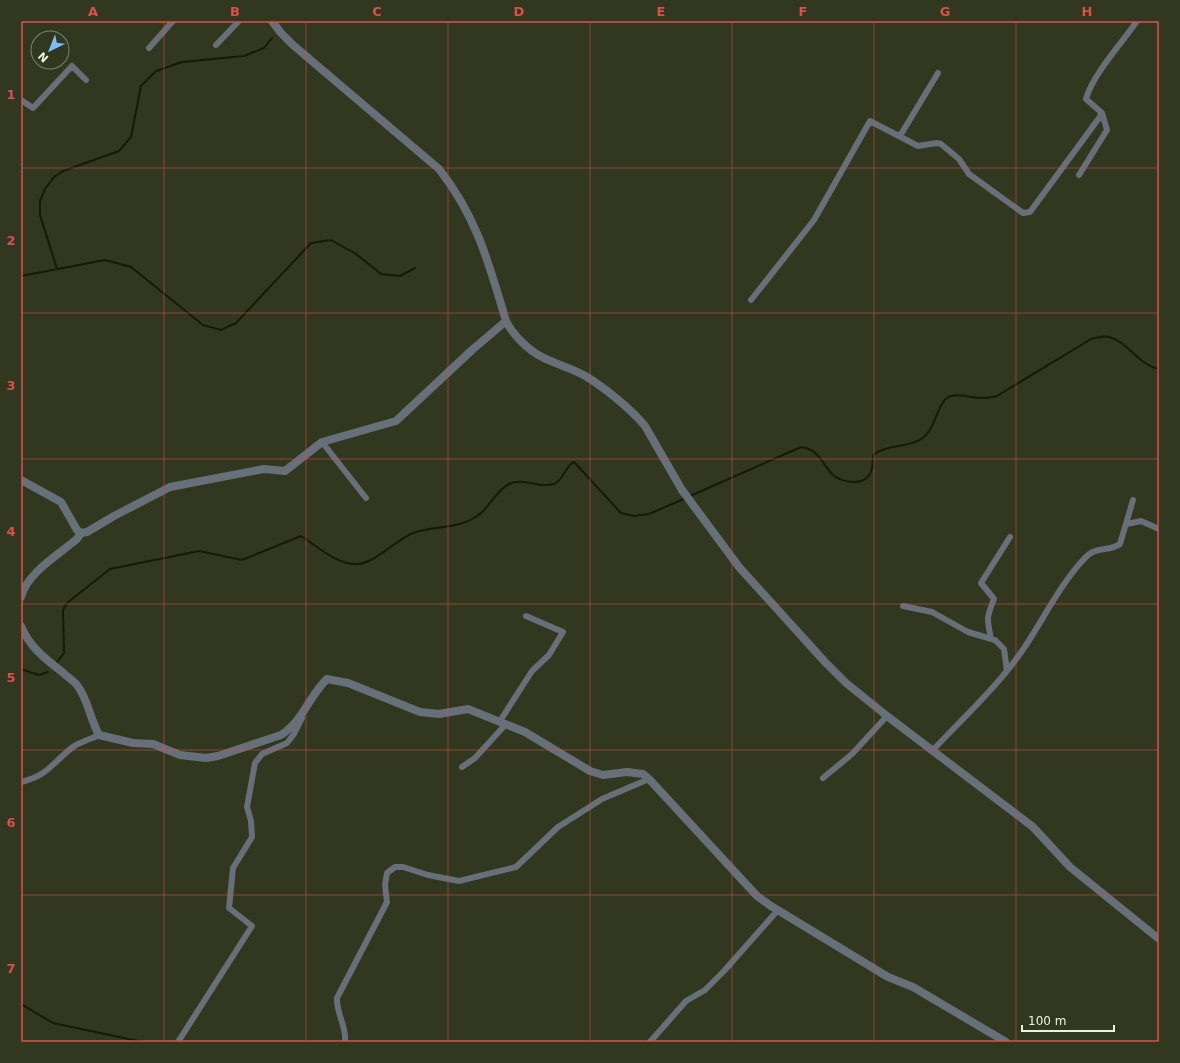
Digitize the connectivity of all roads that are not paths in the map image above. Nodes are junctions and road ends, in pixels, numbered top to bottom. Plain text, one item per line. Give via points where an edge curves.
1 (173, 21) edge
2 (239, 21) edge
3 (272, 21) edge
4 (1137, 21) edge
5 (216, 44) dead end
6 (149, 48) dead end
7 (938, 73) dead end
8 (86, 80) dead end
9 (21, 100) edge
10 (1102, 113) junction
11 (900, 136) junction
12 (1079, 175) dead end
13 (751, 300) dead end
14 (506, 321) junction
15 (322, 442) junction
16 (21, 480) edge
17 (366, 498) dead end
18 (1133, 500) dead end
19 (1127, 524) junction
20 (1159, 529) edge
21 (81, 533) junction
22 (1010, 537) dead end
23 (21, 597) edge
24 (903, 606) dead end
25 (526, 616) dead end
26 (21, 626) edge
27 (991, 639) junction
28 (1007, 671) junction
29 (306, 710) junction
30 (887, 716) junction
31 (503, 723) junction
32 (99, 735) junction
33 (933, 750) junction
34 (462, 767) dead end
35 (823, 778) dead end
36 (650, 779) junction
37 (21, 782) edge
38 (778, 910) junction
39 (1159, 939) edge
40 (1000, 1041) edge
41 (178, 1042) edge
42 (345, 1042) edge
43 (650, 1042) edge

1 - 6 street
2 - 5 street
3 - 14 street via 293,45 439,169 448,180 479,234
4 - 10 street via 1088,92 1086,99
7 - 11 street
8 - 9 street via 72,66 33,108
10 - 11 street via 1027,214 969,174 956,156 941,144 918,146
10 - 12 street via 1107,130
11 - 13 street via 870,121 814,220
14 - 15 street via 396,421
14 - 30 street via 520,340 541,357 588,377 638,417 682,490 739,567 846,683
15 - 17 street
15 - 21 street via 285,471 264,469 170,487
16 - 21 street via 62,502
18 - 19 street
19 - 20 street via 1141,521
19 - 28 street via 1120,544 1096,549 1083,560 1044,613
21 - 23 street via 34,573 23,588
22 - 27 street via 981,583 994,599 987,619
24 - 27 street via 932,612 968,632
25 - 31 street via 563,632 549,655 532,671
26 - 32 street via 26,639 37,652 76,684 83,694
27 - 28 street via 1004,649
28 - 33 street
29 - 31 street via 318,687 327,679 348,683 420,712 439,714 468,709
29 - 32 street via 290,729 281,735 206,758 180,755 153,744 133,743
29 - 41 street via 287,743 262,754 255,763 247,807 252,837 233,868 229,908 252,926
30 - 33 street
30 - 35 street via 852,754
31 - 34 street via 475,758
31 - 36 street via 525,732 590,771 603,775 643,774
32 - 37 street via 74,747 41,775
33 - 39 street via 1033,827 1070,867
36 - 38 street via 757,896
36 - 42 street via 602,799 558,827 516,867 459,881 403,867 395,867 387,873 387,902 337,998 336,1006 346,1036
38 - 40 street
38 - 43 street via 724,971 704,990 686,1001

